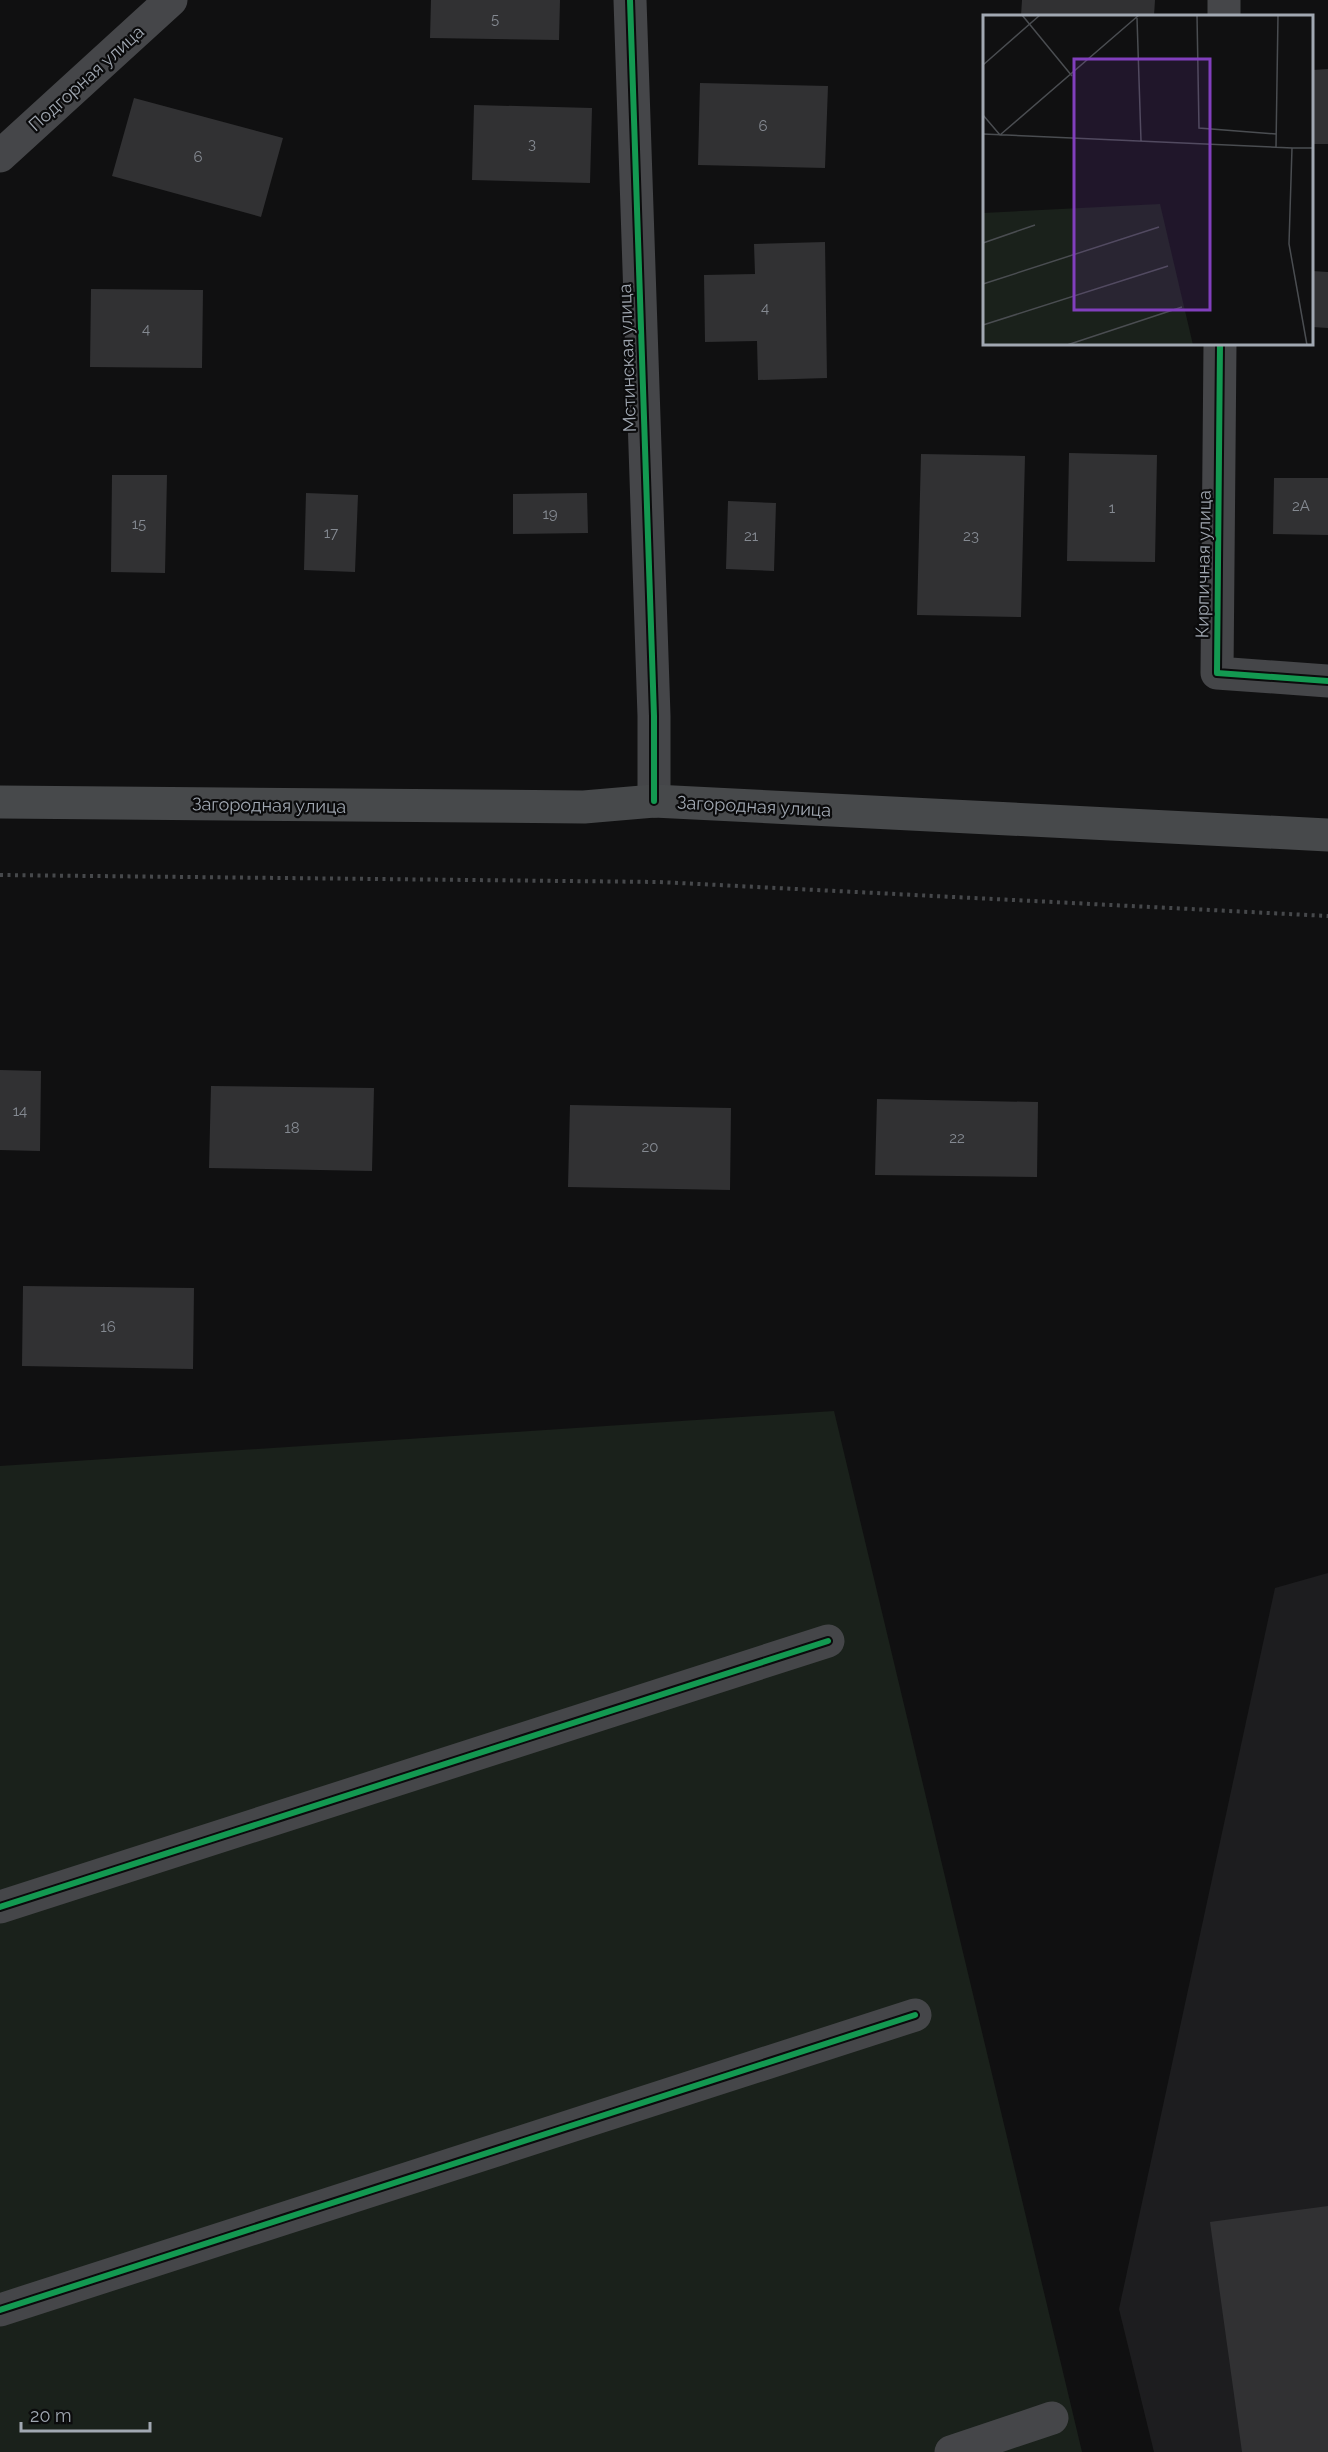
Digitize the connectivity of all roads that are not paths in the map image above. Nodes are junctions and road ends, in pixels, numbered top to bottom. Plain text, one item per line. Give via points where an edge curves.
1 (171, 0) edge
2 (630, 0) edge
3 (0, 156) edge
4 (1220, 345) edge
5 (1328, 681) edge
6 (654, 801) junction
7 (0, 802) edge
8 (1328, 835) edge
9 (828, 1641) dead end
10 (0, 1908) edge
11 (915, 2016) dead end
12 (0, 2310) edge
13 (1052, 2418) dead end
14 (951, 2452) edge

1 - 3 street, Подгорная улица
2 - 6 street, Мстинская улица
4 - 5 street, Кирпичная улица via 1217,673
6 - 7 main road, Загородная улица via 584,807
6 - 8 main road, Загородная улица
9 - 10 street
11 - 12 street
13 - 14 street

